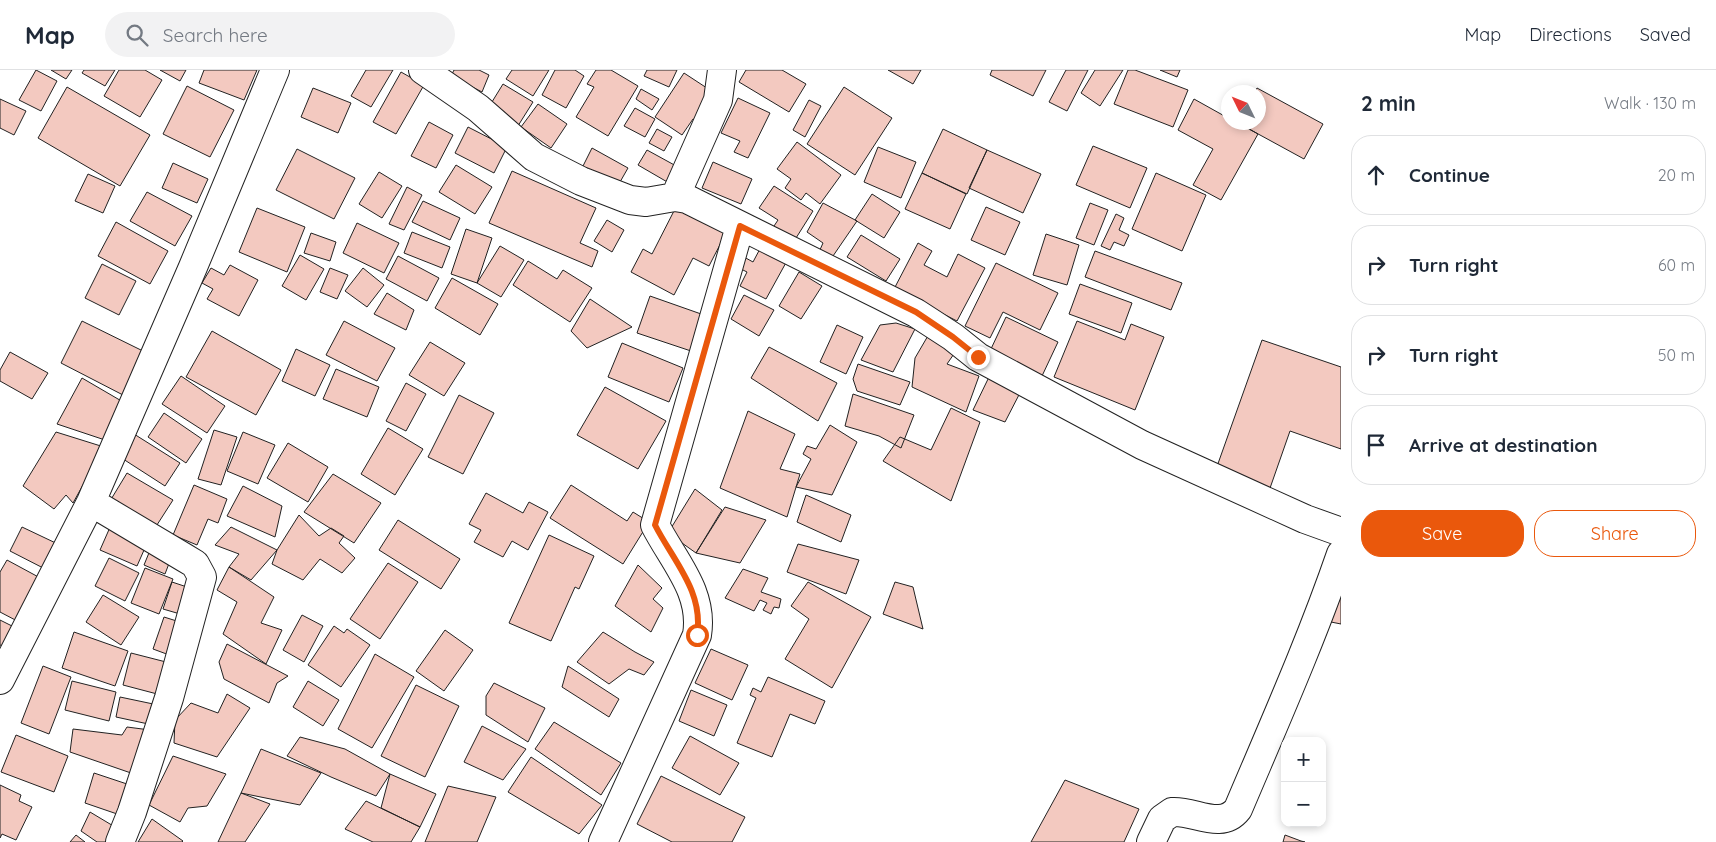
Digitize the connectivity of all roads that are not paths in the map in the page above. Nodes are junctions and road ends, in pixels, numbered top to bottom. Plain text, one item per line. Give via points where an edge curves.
1 (274, 70) edge
2 (423, 70) edge
3 (722, 70) edge
4 (675, 197) junction
5 (740, 226) junction
6 (92, 502) junction
7 (1341, 532) edge
8 (1341, 554) edge
9 (0, 680) edge
10 (120, 842) edge
11 (603, 842) edge
12 (1151, 842) edge

1 - 6 street
2 - 4 street via 478,108 534,157 581,181 630,200 646,202
3 - 4 street via 718,100
4 - 5 street via 687,199
5 - 7 street via 916,312 978,357 1142,444 1305,519
5 - 11 street via 655,525 696,598 699,614 697,635
6 - 9 street
6 - 10 street via 195,564 202,577 169,698
8 - 12 street via 1292,687 1238,810 1220,820 1172,812 1162,820

